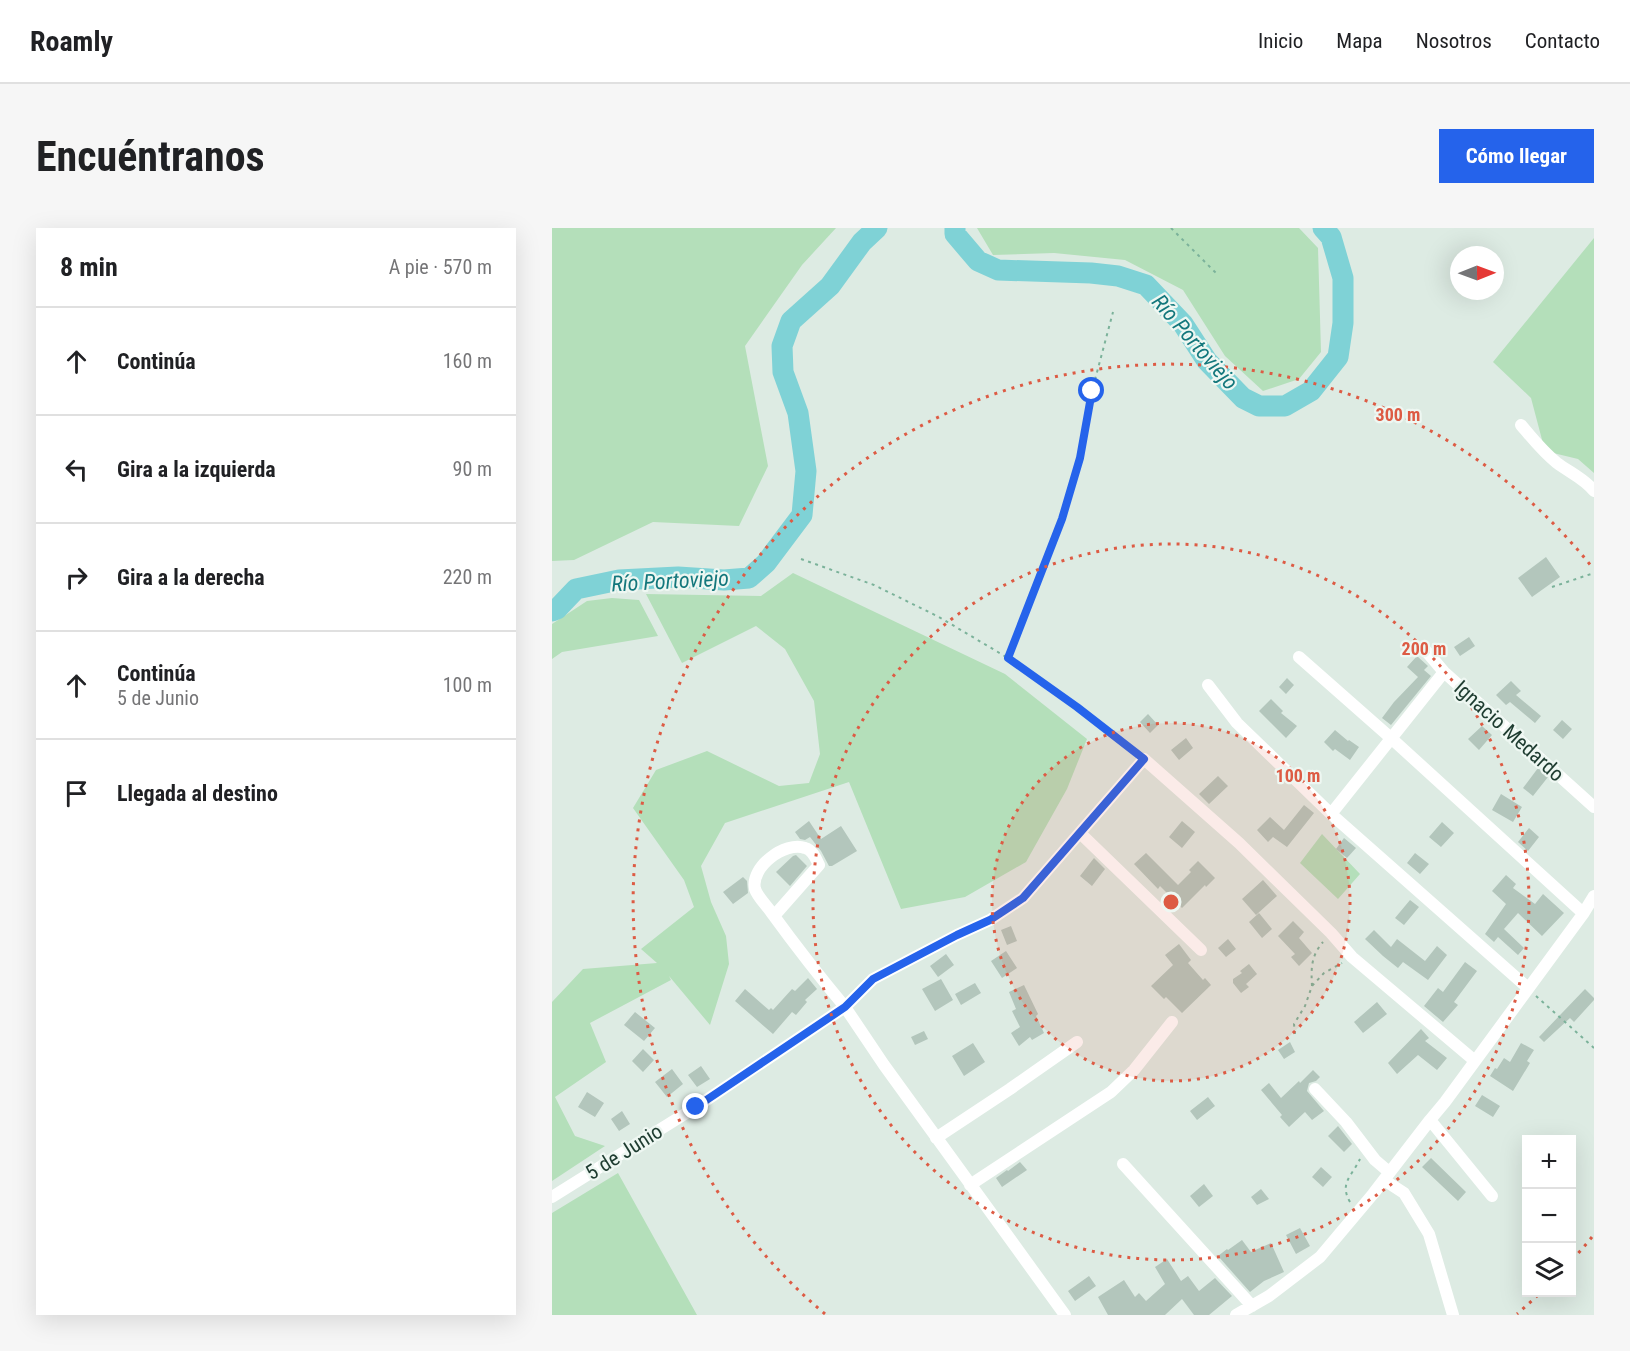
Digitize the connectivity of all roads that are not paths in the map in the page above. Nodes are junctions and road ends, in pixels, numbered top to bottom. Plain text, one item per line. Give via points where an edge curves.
1 (1521, 425) dead end
2 (1594, 491) edge
3 (1427, 652) dead end
4 (1299, 657) dead end
5 (1444, 672) junction
6 (1208, 685) dead end
7 (1392, 739) junction
8 (1594, 807) edge
9 (1331, 814) junction
10 (1080, 832) junction
11 (1594, 896) edge
12 (1583, 913) junction
13 (774, 916) junction
14 (1201, 950) dead end
15 (1528, 988) junction
16 (845, 1007) junction
17 (1173, 1022) dead end
18 (1077, 1042) dead end
19 (1475, 1061) junction
20 (1315, 1089) dead end
21 (1430, 1120) junction
22 (936, 1138) junction
23 (1123, 1164) dead end
24 (1386, 1176) junction
25 (970, 1185) junction
26 (1492, 1196) dead end
27 (552, 1197) edge
28 (1252, 1306) junction
29 (1452, 1311) edge
30 (1065, 1315) edge
31 (1236, 1315) edge
32 (1462, 1315) edge

1 - 2 street via 1543,451
3 - 5 street, Ignacio Medardo
4 - 7 street
5 - 7 street
5 - 8 street, Ignacio Medardo
6 - 9 street via 1237,723
7 - 9 street
7 - 12 street
9 - 15 street
10 - 14 street
10 - 16 street, 5 de Junio via 1023,898 990,920 873,979
10 - 19 street, 5 de Junio via 1144,759 1239,843 1352,957
11 - 12 street
12 - 15 street
13 - 13 street via 755,890 757,874 770,858 795,846 807,848 819,865
13 - 16 street
15 - 19 street
16 - 22 street
16 - 27 street, 5 de Junio
17 - 25 street via 1112,1092
18 - 22 street
19 - 21 street
20 - 24 street via 1346,1122
21 - 24 street
21 - 26 street
22 - 25 street
23 - 28 street
24 - 28 street via 1320,1257
24 - 29 street via 1404,1193 1429,1234
25 - 30 street
28 - 31 street
29 - 32 street

